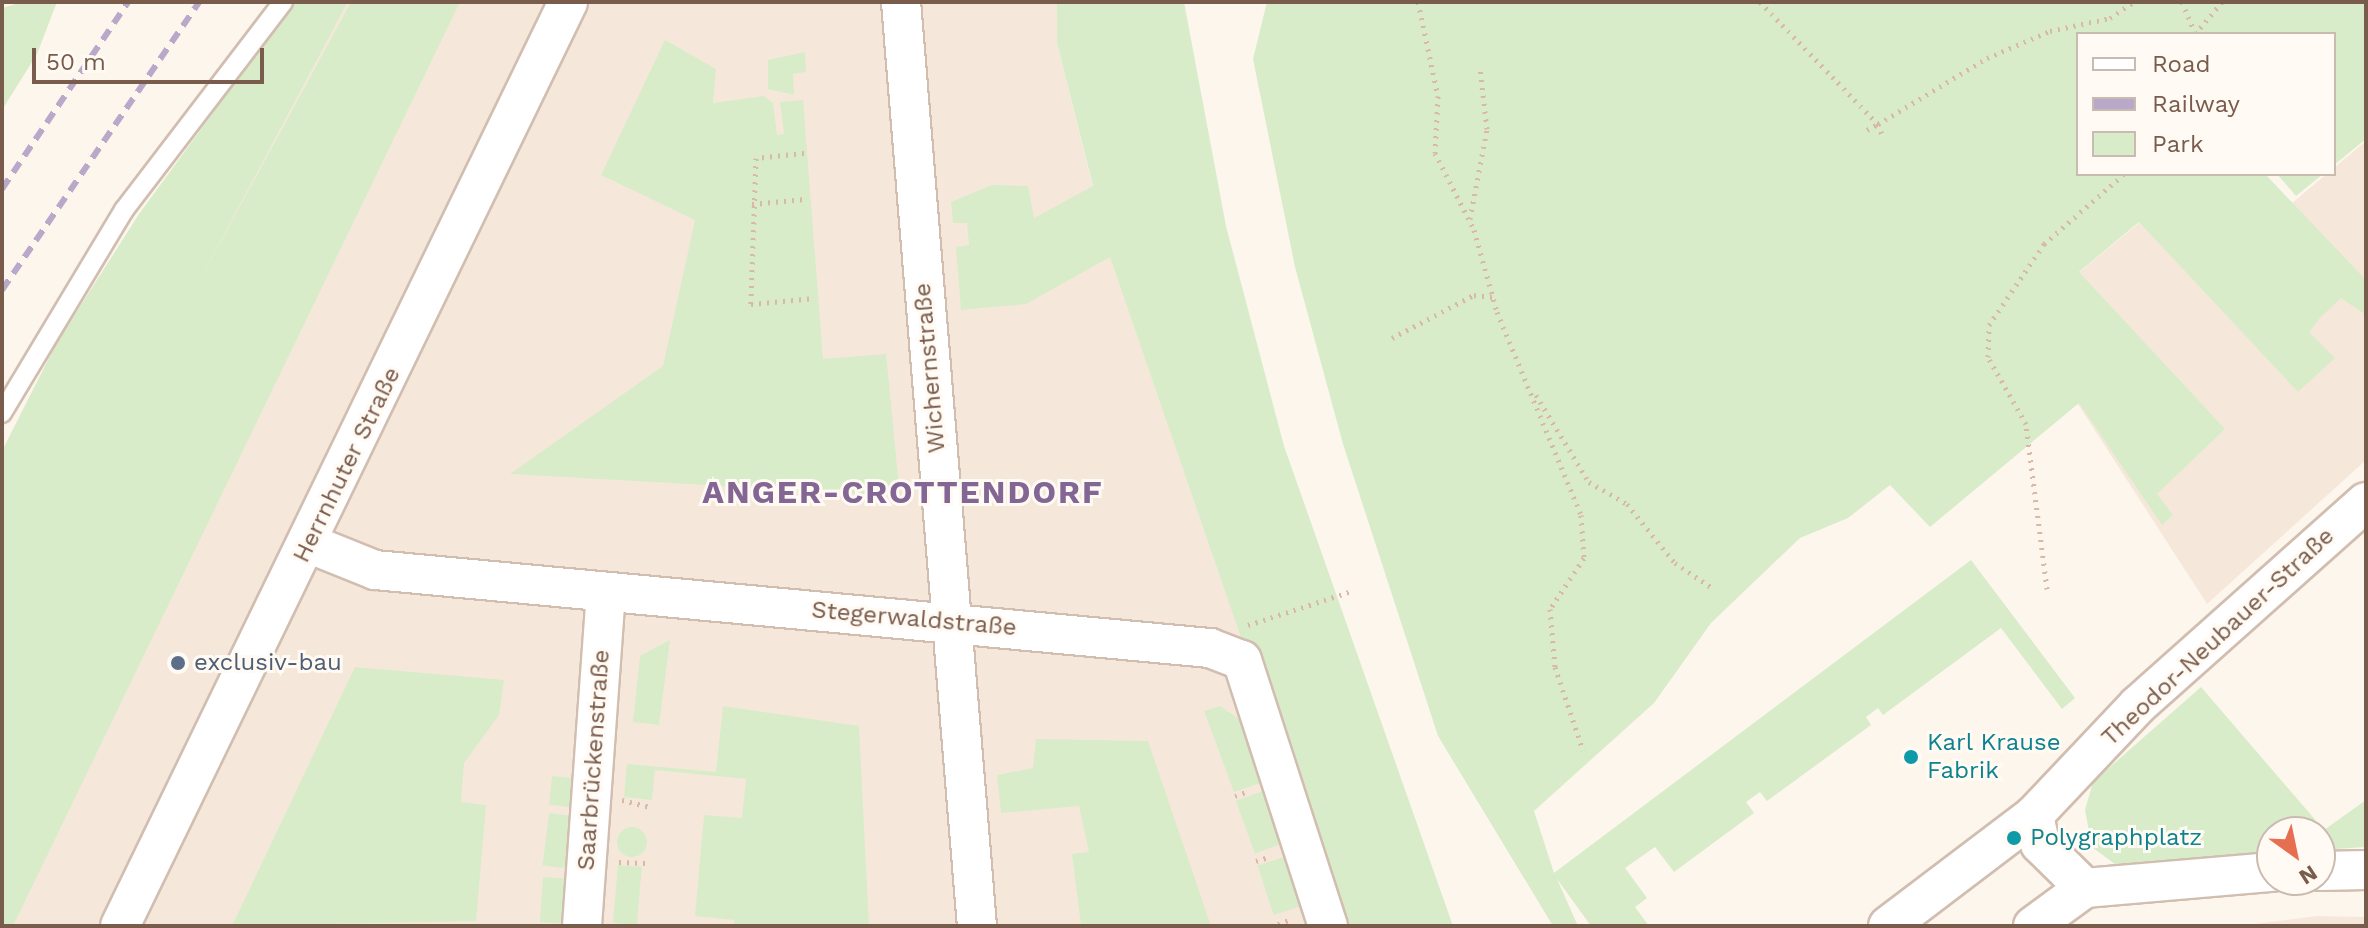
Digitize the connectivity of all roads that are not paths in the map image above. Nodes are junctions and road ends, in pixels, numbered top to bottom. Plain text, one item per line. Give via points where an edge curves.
1 (283, 2) edge
2 (568, 2) edge
3 (901, 2) edge
4 (2, 413) edge
5 (2366, 502) edge
6 (310, 544) junction
7 (606, 594) junction
8 (950, 621) junction
9 (2034, 815) junction
10 (2366, 870) edge
11 (2336, 871) edge
12 (2256, 873) edge
13 (2085, 888) junction
14 (120, 926) edge
15 (582, 926) edge
16 (977, 926) edge
17 (1328, 926) edge
18 (1888, 926) edge
19 (2033, 926) edge

1 - 4 lane via 124,210
2 - 6 street, Herrnhuter Straße
3 - 8 street, Wichernstraße
5 - 9 street, Theodor-Neubauer-Straße via 2138,705
6 - 7 street, Stegerwaldstraße via 375,570
6 - 14 street, Herrnhuter Straße
7 - 8 street, Stegerwaldstraße
7 - 15 street, Saarbrückenstraße
8 - 16 street, Wichernstraße
8 - 17 street, Stegerwaldstraße via 1210,648 1242,660
9 - 13 street via 2040,844
9 - 18 street, Theodor-Neubauer-Straße
10 - 11 street
12 - 13 street
13 - 19 street

